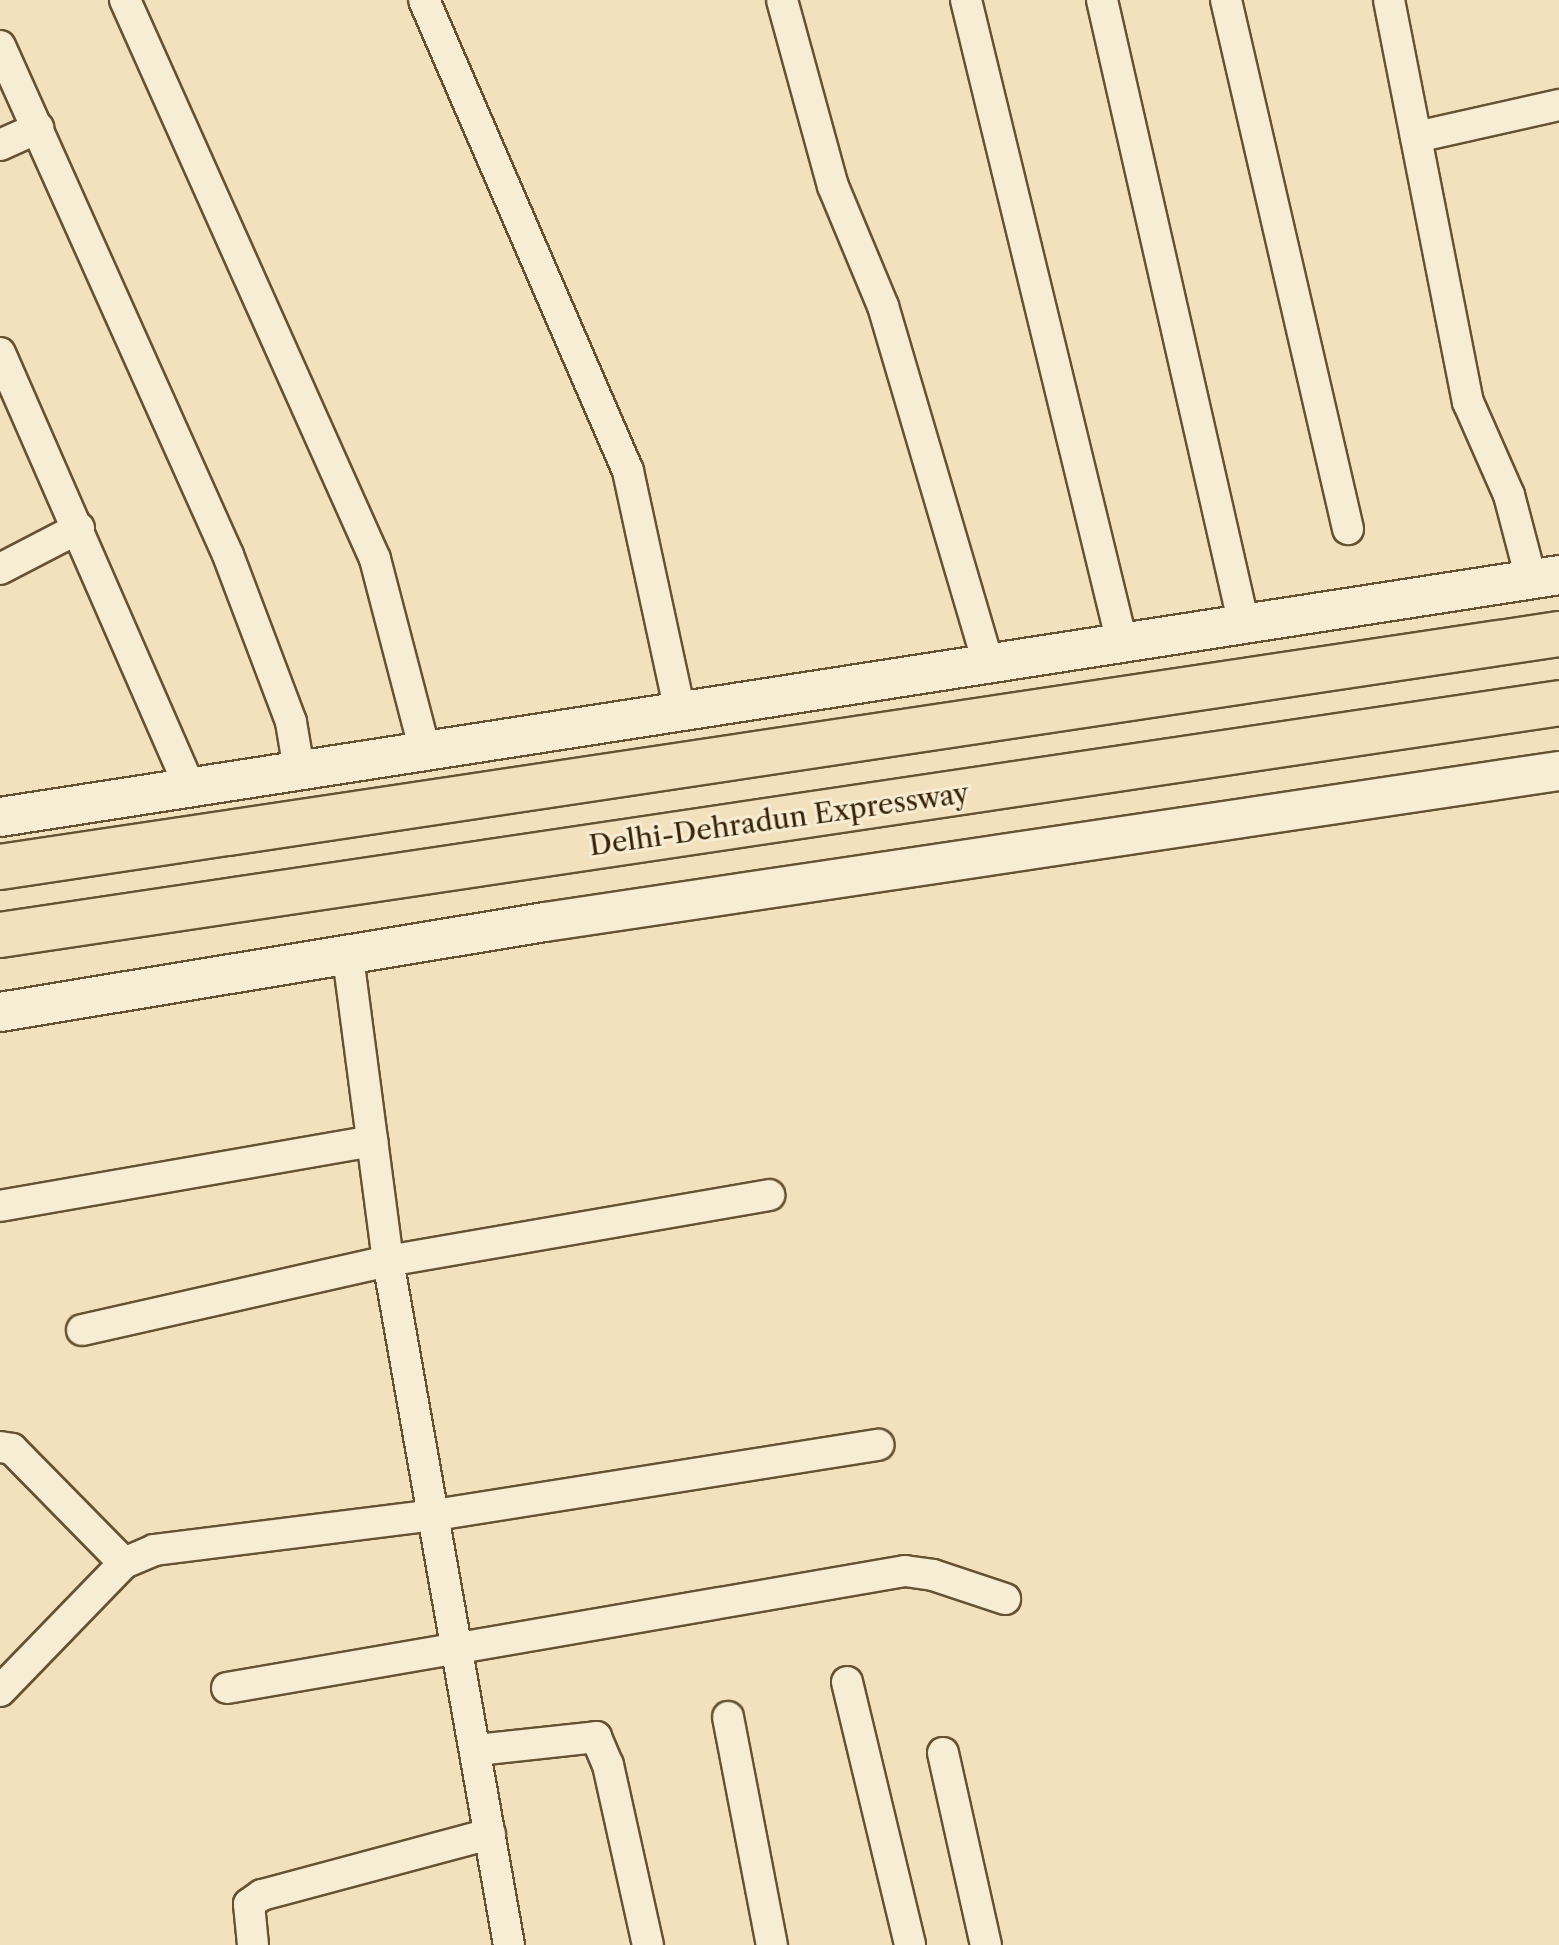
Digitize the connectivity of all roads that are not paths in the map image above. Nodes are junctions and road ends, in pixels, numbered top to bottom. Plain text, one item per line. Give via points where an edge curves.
1 (125, 0) edge
2 (424, 0) edge
3 (782, 0) edge
4 (966, 0) edge
5 (1102, 0) edge
6 (1226, 0) edge
7 (1389, 0) edge
8 (0, 46) edge
9 (1559, 105) edge
10 (38, 128) junction
11 (1416, 137) junction
12 (0, 145) edge
13 (0, 353) edge
14 (79, 528) junction
15 (1348, 529) dead end
16 (1536, 566) edge
17 (0, 569) edge
18 (1244, 625) junction
19 (1559, 634) edge
20 (1122, 643) junction
21 (988, 663) junction
22 (1559, 703) edge
23 (680, 711) junction
24 (425, 751) junction
25 (299, 770) junction
26 (1559, 771) edge
27 (190, 787) junction
28 (0, 817) edge
29 (0, 867) edge
30 (0, 935) edge
31 (348, 957) junction
32 (0, 1012) edge
33 (372, 1141) junction
34 (769, 1195) dead end
35 (0, 1206) edge
36 (388, 1261) junction
37 (82, 1330) dead end
38 (879, 1445) dead end
39 (0, 1447) edge
40 (435, 1515) junction
41 (124, 1563) junction
42 (1005, 1599) dead end
43 (458, 1650) junction
44 (847, 1682) dead end
45 (227, 1688) dead end
46 (0, 1691) edge
47 (728, 1717) dead end
48 (477, 1750) junction
49 (943, 1753) dead end
50 (490, 1834) junction
51 (253, 1945) edge
52 (509, 1945) edge
53 (648, 1945) edge
54 (772, 1945) edge
55 (910, 1945) edge
56 (986, 1945) edge

1 - 24 street via 375,559
2 - 23 street via 628,471
3 - 21 street via 833,186 883,306
4 - 20 street
5 - 18 street
6 - 15 street
7 - 11 street
8 - 10 street
9 - 11 street
10 - 12 street
10 - 25 street via 228,555 291,722
11 - 16 street via 1468,402
13 - 14 street
14 - 17 street
14 - 27 street
16 - 18 street
18 - 20 street
19 - 29 highway
20 - 21 street
21 - 23 street
22 - 30 highway, Delhi-Dehradun Expressway
23 - 24 street
24 - 25 street
25 - 27 street
26 - 31 street via 545,922
27 - 28 street
31 - 32 street
31 - 33 street
33 - 35 street
33 - 36 street
34 - 36 street
36 - 37 street
36 - 40 street
38 - 40 street
39 - 41 street via 12,1449
40 - 41 street via 154,1550
40 - 43 street
41 - 46 street
42 - 43 street via 905,1571
43 - 45 street
43 - 48 street
44 - 55 street
47 - 54 street
48 - 50 street
48 - 53 street via 596,1737 603,1746
49 - 56 street
50 - 51 street via 262,1895 249,1904
50 - 52 street

